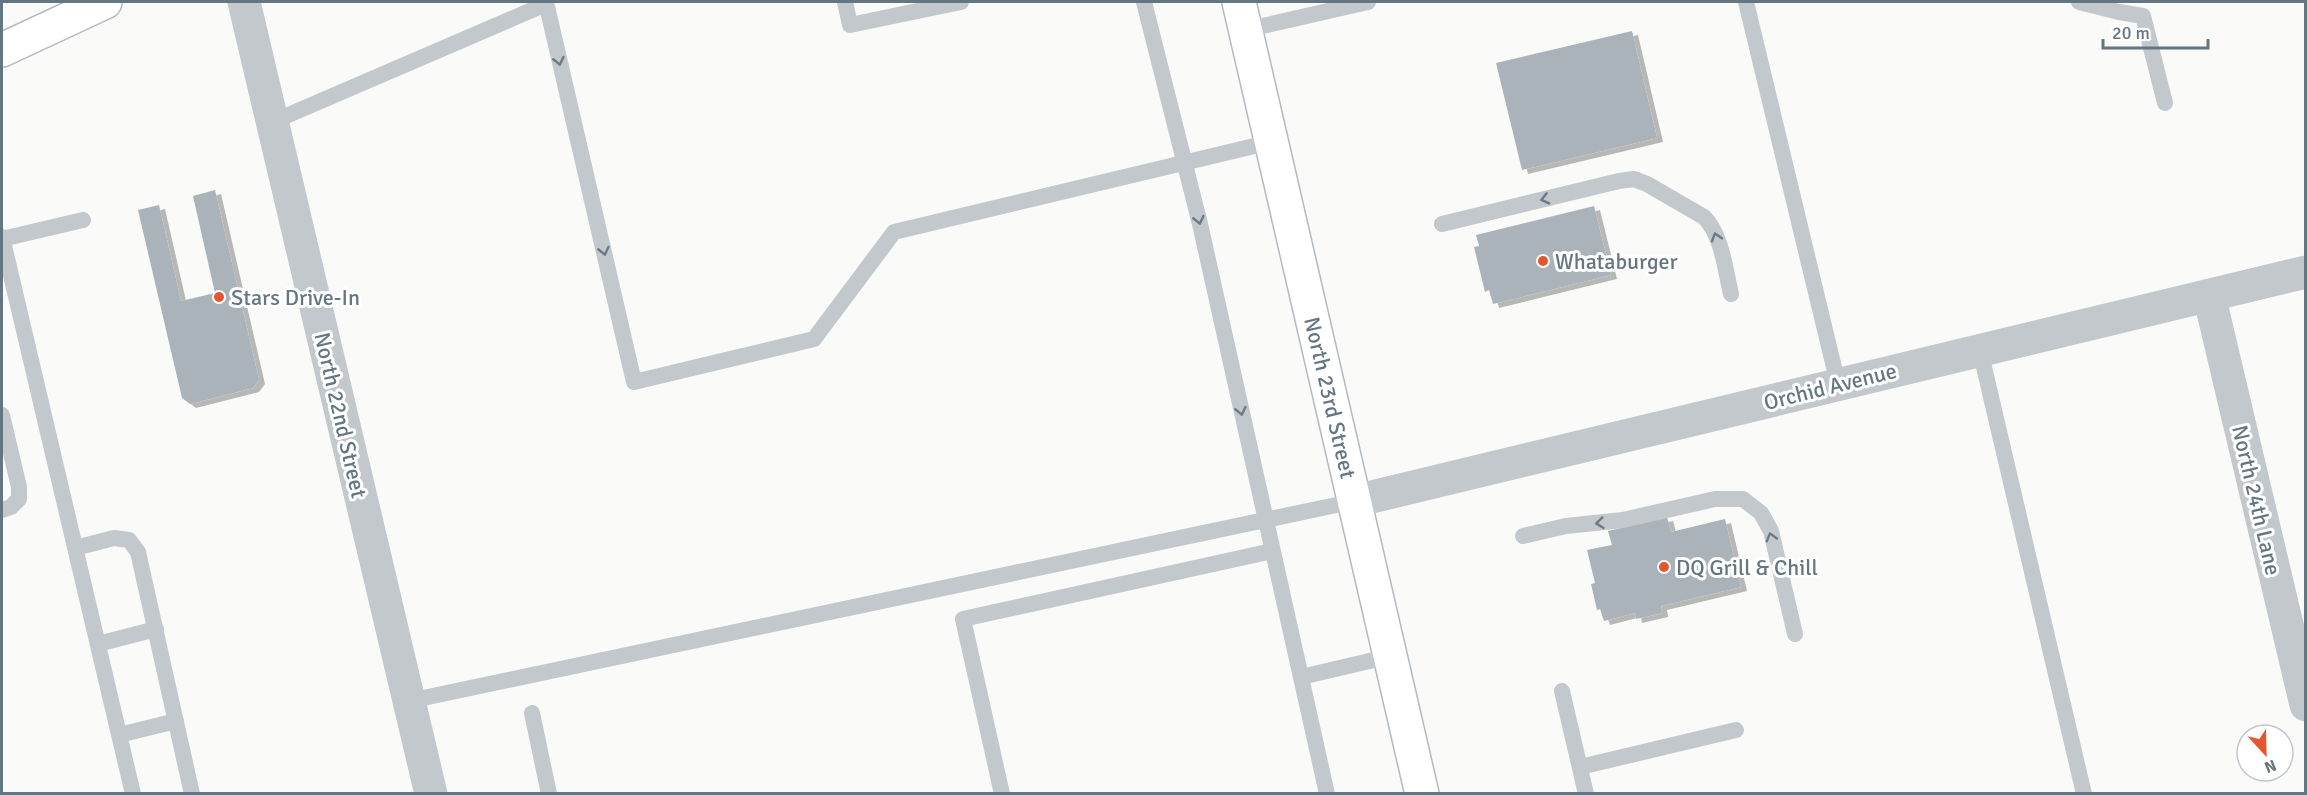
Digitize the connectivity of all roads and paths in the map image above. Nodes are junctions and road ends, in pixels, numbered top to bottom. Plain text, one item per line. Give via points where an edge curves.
1 (105, 2) edge
2 (244, 2) edge
3 (845, 2) edge
4 (961, 2) edge
5 (1144, 2) edge
6 (1368, 2) edge
7 (1746, 2) edge
8 (2079, 2) edge
9 (546, 3) edge
10 (1242, 16) edge
11 (2, 50) edge
12 (2165, 103) dead end
13 (272, 122) junction
14 (1271, 142) junction
15 (1185, 164) junction
16 (83, 220) dead end
17 (1442, 224) dead end
18 (2, 238) edge
19 (2306, 272) edge
20 (1731, 294) dead end
21 (2209, 295) junction
22 (1980, 350) junction
23 (1838, 384) junction
24 (2, 415) edge
25 (1355, 501) junction
26 (2, 510) edge
27 (1265, 520) junction
28 (1523, 536) dead end
29 (75, 548) junction
30 (1272, 551) junction
31 (156, 629) junction
32 (1795, 634) dead end
33 (98, 644) junction
34 (1391, 656) junction
35 (1301, 677) junction
36 (1562, 691) dead end
37 (409, 700) junction
38 (2306, 705) edge
39 (532, 713) dead end
40 (176, 721) junction
41 (1736, 730) dead end
42 (119, 735) junction
43 (1580, 767) junction
44 (133, 794) edge
45 (192, 794) edge
46 (431, 794) edge
47 (549, 794) edge
48 (1002, 794) edge
49 (1327, 794) edge
50 (1422, 794) edge
51 (1586, 794) edge
52 (2084, 794) edge

1 - 11 main road
2 - 13 street, North 22nd Street
3 - 4 lane via 850,25
5 - 15 lane
6 - 10 lane
7 - 23 lane
8 - 12 lane via 2143,16
9 - 13 lane
9 -> 15 lane via 634,382 814,339 894,232
10 - 14 main road, North 23rd Street
13 - 37 street, North 22nd Street
14 - 15 lane
14 - 25 main road, North 23rd Street
15 -> 27 lane
16 - 18 lane
20 -> 17 lane via 1711,225 1704,217 1635,179
18 - 29 lane
19 - 21 street, Orchid Avenue
21 - 22 street, Orchid Avenue
21 - 38 street, North 24th Lane
22 - 23 street, Orchid Avenue
22 - 52 lane
23 - 25 street, Orchid Avenue
24 - 26 lane via 19,487 19,499
25 - 27 lane
25 - 34 main road, North 23rd Street
27 - 30 lane
27 - 37 lane
32 -> 28 lane via 1771,531 1761,513 1743,499 1715,499 1623,520 1566,526
29 - 31 lane via 114,538 129,540 138,552
29 - 33 lane
30 - 35 lane
30 - 48 lane via 963,619
31 - 33 lane
31 - 40 lane
33 - 42 lane
34 - 35 lane
34 - 50 main road, North 23rd Street
35 - 49 lane
36 - 43 lane
37 - 46 street, North 22nd Street
39 - 47 lane
40 - 42 lane
40 - 45 lane
41 - 43 lane
42 - 44 lane
43 - 51 lane

